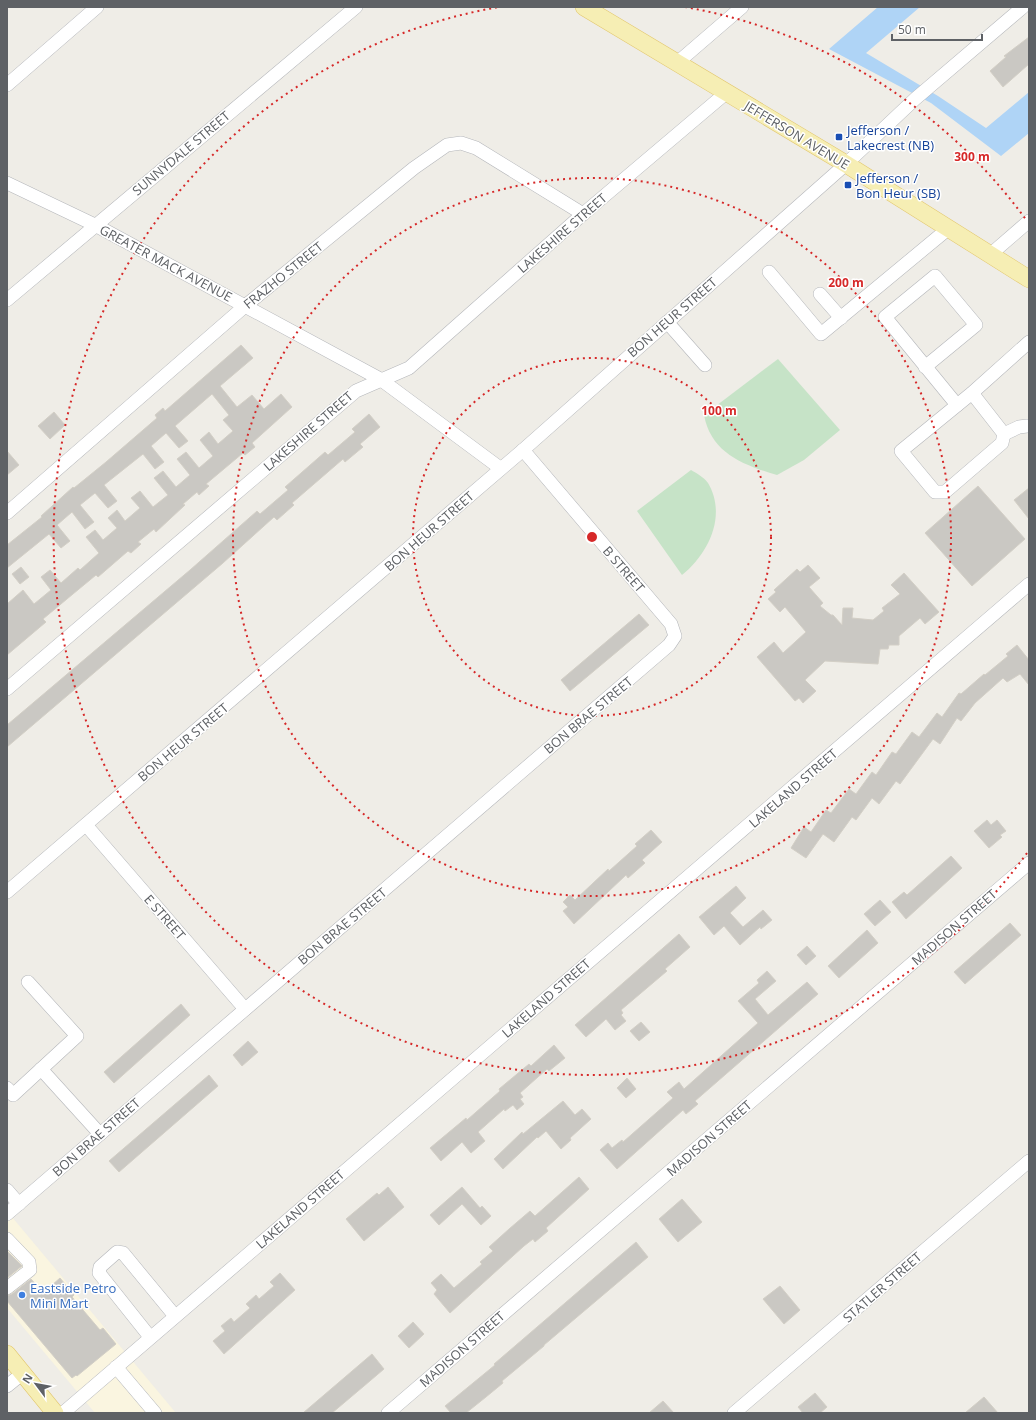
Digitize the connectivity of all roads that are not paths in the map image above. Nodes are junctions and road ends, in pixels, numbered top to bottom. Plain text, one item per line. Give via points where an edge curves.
1 (97, 7) edge
2 (356, 7) edge
3 (584, 7) edge
4 (742, 7) edge
5 (1023, 7) edge
6 (677, 63) junction
7 (7, 85) edge
8 (726, 93) junction
9 (846, 164) junction
10 (7, 183) edge
11 (583, 214) junction
12 (1029, 221) edge
13 (95, 225) junction
14 (949, 228) junction
15 (991, 254) junction
16 (769, 272) dead end
17 (1029, 279) edge
18 (820, 294) dead end
19 (7, 300) edge
20 (245, 306) junction
21 (841, 318) junction
22 (668, 322) junction
23 (1029, 342) edge
24 (705, 365) dead end
25 (925, 367) junction
26 (380, 379) junction
27 (972, 393) junction
28 (957, 405) junction
29 (1028, 427) edge
30 (1004, 434) junction
31 (523, 450) junction
32 (500, 468) junction
33 (7, 512) edge
34 (1029, 584) edge
35 (675, 636) joint
36 (7, 689) edge
37 (86, 825) junction
38 (1029, 863) edge
39 (7, 892) edge
40 (28, 982) dead end
41 (245, 1009) junction
42 (41, 1069) junction
43 (7, 1088) edge
44 (100, 1134) junction
45 (1029, 1161) edge
46 (7, 1190) edge
47 (19, 1204) junction
48 (7, 1214) edge
49 (7, 1239) edge
50 (7, 1288) edge
51 (175, 1316) junction
52 (150, 1337) junction
53 (7, 1354) edge
54 (116, 1367) junction
55 (23, 1373) junction
56 (7, 1386) edge
57 (56, 1413) edge
58 (63, 1413) edge
59 (155, 1413) edge
60 (388, 1413) edge
61 (734, 1413) edge

1 - 7 street
2 - 13 street, SUNNYDALE STREET
3 - 6 main road, JEFFERSON AVENUE
4 - 6 street
5 - 9 street, BON HEUR STREET via 915,99
6 - 8 main road, JEFFERSON AVENUE
8 - 9 main road, JEFFERSON AVENUE
8 - 11 street, LAKESHIRE STREET
9 - 14 main road, JEFFERSON AVENUE
9 - 22 street, BON HEUR STREET
10 - 13 street, GREATER MACK AVENUE
11 - 20 street, FRAZHO STREET via 476,148 461,143 447,145 414,168
11 - 26 street, LAKESHIRE STREET via 409,368
12 - 15 street
13 - 19 street, SUNNYDALE STREET
13 - 20 street, GREATER MACK AVENUE
14 - 15 main road, JEFFERSON AVENUE
14 - 21 street
15 - 17 main road, JEFFERSON AVENUE
16 - 21 street via 821,334
18 - 21 street
20 - 26 street, GREATER MACK AVENUE
20 - 33 street, FRAZHO STREET
22 - 24 street
22 - 31 street, BON HEUR STREET
23 - 27 street
25 - 25 street via 885,317 935,276 976,325
25 - 28 street
26 - 32 street, GREATER MACK AVENUE
26 - 36 street, LAKESHIRE STREET via 356,390
27 - 28 street
27 - 30 street
28 - 30 street via 901,451 935,492 945,492 951,487 1002,444
29 - 30 street via 1019,427
31 - 32 street, BON HEUR STREET
31 - 35 street, B STREET via 664,615 671,624
32 - 37 street, BON HEUR STREET
34 - 51 street, LAKELAND STREET
35 - 41 street, BON BRAE STREET via 663,651
37 - 39 street, BON HEUR STREET
37 - 41 street, E STREET
38 - 60 street, MADISON STREET
40 - 42 street via 77,1036
41 - 44 street, BON BRAE STREET
42 - 43 street via 13,1095
42 - 44 street
44 - 47 street, BON BRAE STREET
45 - 61 street, STATLER STREET
46 - 47 street
47 - 48 street, BON BRAE STREET
49 - 50 street via 29,1262 30,1270
51 - 52 street, LAKELAND STREET
51 - 52 street via 123,1253 117,1252 100,1267 99,1273
52 - 54 street, LAKELAND STREET
53 - 55 main road
54 - 58 street, LAKELAND STREET
54 - 59 street
55 - 56 street
55 - 57 main road

